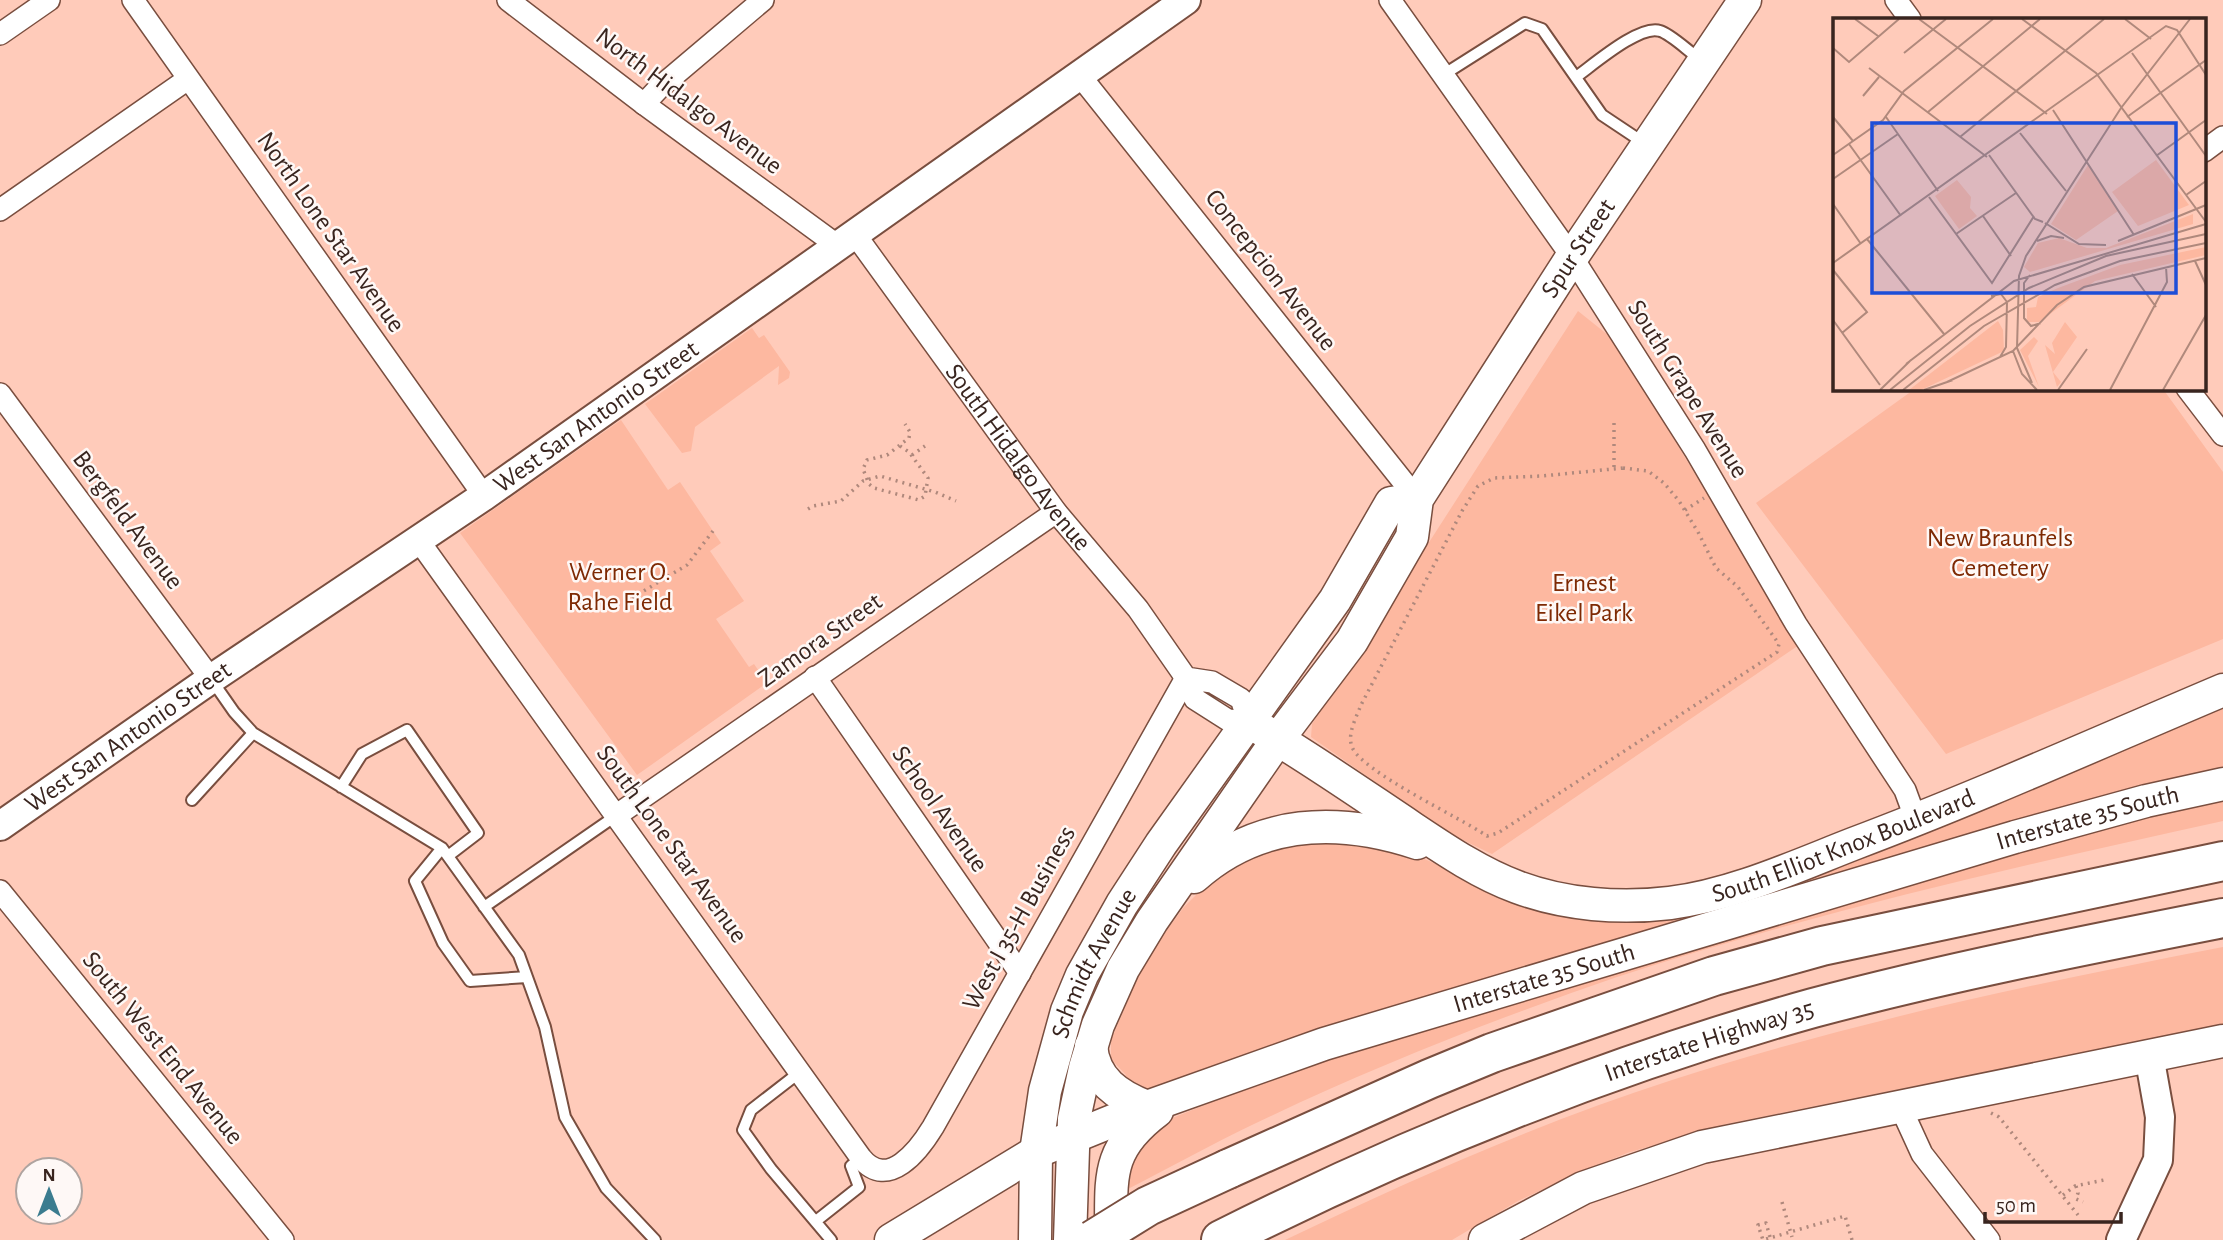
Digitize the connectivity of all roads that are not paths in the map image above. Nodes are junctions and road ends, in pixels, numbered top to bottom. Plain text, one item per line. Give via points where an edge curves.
1 (49, 0) edge
2 (133, 0) edge
3 (508, 0) edge
4 (762, 0) edge
5 (1186, 0) edge
6 (1390, 0) edge
7 (1745, 0) edge
8 (1896, 0) edge
9 (1909, 18) edge
10 (0, 34) edge
11 (1703, 62) junction
12 (1443, 75) junction
13 (1081, 76) junction
14 (1576, 77) junction
15 (188, 79) junction
16 (644, 104) junction
17 (2223, 137) edge
18 (1647, 145) junction
19 (2206, 150) edge
20 (0, 210) edge
21 (846, 239) junction
22 (1572, 257) junction
23 (2189, 390) edge
24 (0, 394) edge
25 (2223, 435) edge
26 (484, 496) junction
27 (1417, 499) junction
28 (1056, 512) junction
29 (419, 541) junction
30 (815, 677) junction
31 (1186, 678) junction
32 (211, 679) junction
33 (2223, 690) edge
34 (1249, 722) junction
35 (253, 733) junction
36 (1278, 739) junction
37 (2223, 784) edge
38 (341, 787) junction
39 (192, 800) dead end
40 (617, 815) junction
41 (1916, 820) junction
42 (0, 826) edge
43 (445, 852) junction
44 (1452, 854) junction
45 (2223, 861) edge
46 (0, 891) edge
47 (484, 907) junction
48 (2223, 918) edge
49 (1152, 921) junction
50 (1020, 973) junction
51 (527, 977) junction
52 (2223, 1041) edge
53 (1091, 1046) junction
54 (2149, 1055) junction
55 (800, 1072) junction
56 (1161, 1102) junction
57 (1900, 1106) junction
58 (1073, 1137) junction
59 (1036, 1152) junction
60 (861, 1158) junction
61 (884, 1171) joint
62 (816, 1222) junction
63 (283, 1240) edge
64 (655, 1240) edge
65 (831, 1240) edge
66 (891, 1240) edge
67 (1035, 1240) edge
68 (1070, 1240) edge
69 (1093, 1240) edge
70 (1111, 1240) edge
71 (1221, 1240) edge
72 (1485, 1240) edge
73 (1989, 1240) edge
74 (2121, 1240) edge

1 - 10 street
2 - 15 street, North Lone Star Avenue
3 - 16 street, North Hidalgo Avenue
4 - 16 street
5 - 13 street, West San Antonio Street
6 - 12 street, South Grape Avenue
7 - 11 main road, Spur Street
8 - 9 street
11 - 14 lane via 1661,31 1651,30 1638,34
11 - 18 main road, Spur Street
12 - 14 lane via 1525,23 1542,29
12 - 22 street, South Grape Avenue
13 - 21 street, West San Antonio Street
13 - 27 street, Concepcion Avenue
14 - 18 lane via 1602,115
15 - 20 street
15 - 26 street, North Lone Star Avenue
16 - 21 street, North Hidalgo Avenue
17 - 19 street
18 - 22 main road, Spur Street
21 - 26 street, West San Antonio Street
21 - 28 street, South Hidalgo Avenue
22 - 27 main road, Spur Street
22 - 41 street, South Grape Avenue via 1695,450 1796,624 1905,790
23 - 25 street
24 - 32 street, Bergfeld Avenue
26 - 29 street, West San Antonio Street
27 - 34 main road via 1391,503 1335,600
27 - 36 main road, Spur Street via 1412,537 1366,618
28 - 30 street, Zamora Street
28 - 31 street, South Hidalgo Avenue via 1138,609
29 - 32 street, West San Antonio Street
29 - 40 street, South Lone Star Avenue
30 - 40 street, Zamora Street
30 - 50 street, School Avenue
31 - 34 street, South Hidalgo Avenue via 1195,699 1228,720
31 - 50 street, West I 35-H Business
32 - 35 lane
32 - 42 street, West San Antonio Street
33 - 41 main road, South Elliot Knox Boulevard
34 - 36 main road, South Hidalgo Avenue
34 - 59 main road, Schmidt Avenue via 1128,894 1082,975 1053,1056
35 - 38 lane
35 - 39 lane
36 - 44 main road, South Hidalgo Avenue
36 - 49 main road, Schmidt Avenue
37 - 56 main road, Interstate 35 South via 2015,837 1536,980 1324,1044
38 - 43 lane
38 - 43 lane via 362,754 407,730 478,834
40 - 47 lane
40 - 55 street, South Lone Star Avenue
41 - 44 main road, South Elliot Knox Boulevard via 1732,889 1643,905 1582,903 1536,894
43 - 47 lane
43 - 51 lane via 415,881 443,943 471,981
44 - 49 main road via 1386,832 1308,826 1245,843 1210,862
45 - 69 highway, bridge via 1822,946 1714,976 1429,1079 1148,1206
46 - 63 street, South West End Avenue
47 - 51 lane via 519,955
48 - 71 highway, Interstate Highway 35 via 1907,984 1681,1049 1521,1105 1393,1158
49 - 53 main road, Schmidt Avenue via 1123,969
50 - 61 street, West I 35-H Business via 925,1140 900,1166
51 - 64 lane via 545,1027 565,1117 606,1188
52 - 54 main road
53 - 56 main road via 1094,1066 1106,1083 1124,1097
53 - 58 main road, Schmidt Avenue
54 - 57 main road
54 - 74 street via 2160,1117 2158,1160
55 - 60 street, South Lone Star Avenue
55 - 62 lane via 751,1110 743,1130
56 - 58 main road, Interstate 35 South
56 - 70 main road via 1130,1134 1115,1160
57 - 72 main road via 1744,1137 1670,1157 1583,1188
57 - 73 street via 1922,1154
58 - 59 main road, Interstate 35 South
58 - 68 main road, Schmidt Avenue
59 - 66 main road, Interstate 35 South
59 - 67 main road, Schmidt Avenue
60 - 61 street, South Lone Star Avenue
60 - 62 lane via 851,1166 859,1187
62 - 65 lane

